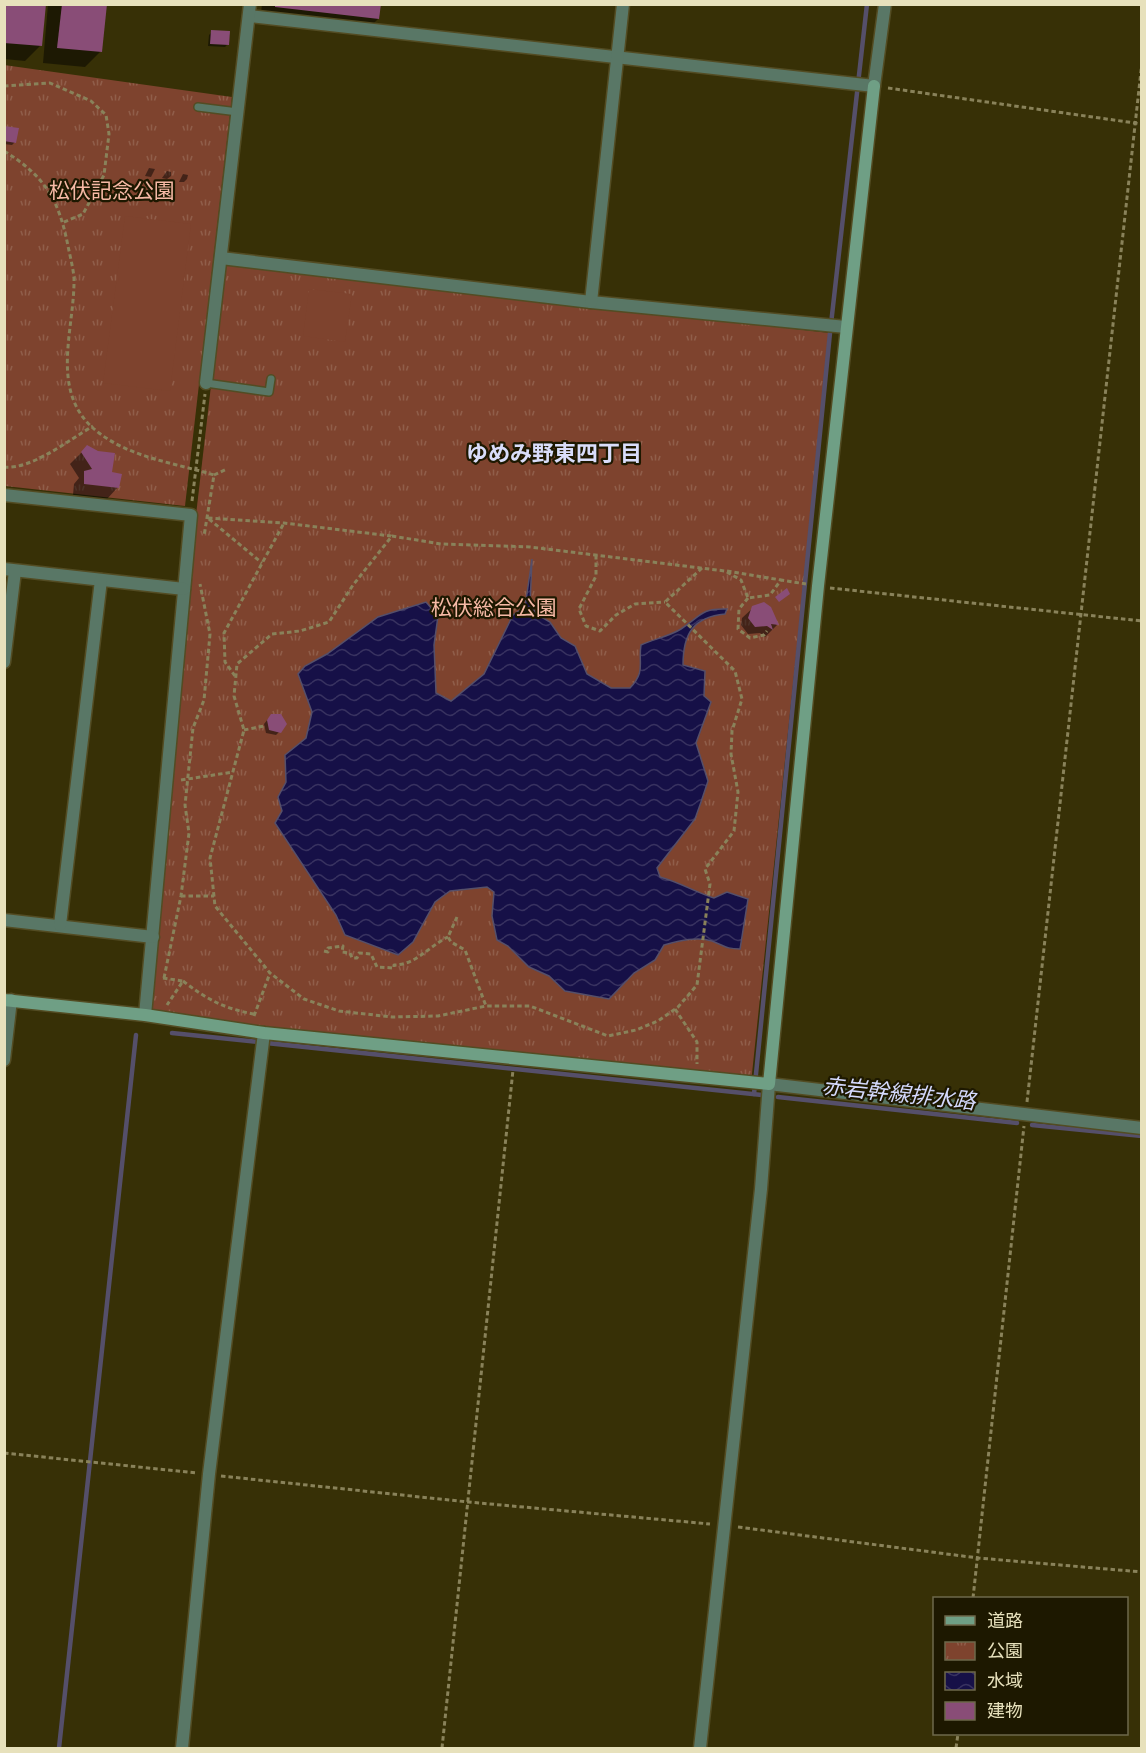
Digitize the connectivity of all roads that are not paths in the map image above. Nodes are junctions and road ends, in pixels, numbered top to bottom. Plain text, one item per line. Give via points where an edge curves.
1 (623, 4) edge
2 (885, 4) edge
3 (250, 10) edge
4 (618, 57) junction
5 (874, 86) junction
6 (198, 107) dead end
7 (238, 112) junction
8 (221, 258) junction
9 (591, 302) junction
10 (846, 327) junction
11 (271, 379) dead end
12 (206, 383) joint
13 (4, 495) edge
14 (10, 570) edge
15 (101, 580) junction
16 (184, 589) junction
17 (4, 662) edge
18 (4, 920) edge
19 (60, 926) junction
20 (153, 937) junction
21 (8, 1000) edge
22 (152, 1016) junction
23 (263, 1039) junction
24 (4, 1060) edge
25 (769, 1084) junction
26 (1142, 1128) edge
27 (182, 1749) edge
28 (700, 1749) edge

1 - 4 street
2 - 5 street
3 - 4 street
3 - 7 street via 239,69
4 - 5 street
4 - 9 street
5 - 10 street
6 - 7 lane
7 - 8 street
8 - 9 street
8 - 12 street
9 - 10 street
10 - 25 street
11 - 12 lane via 269,392
13 - 16 street via 191,515
14 - 15 street
14 - 17 street
15 - 16 street
15 - 19 street
16 - 20 street
18 - 19 street
19 - 20 street
20 - 22 street via 149,975
21 - 22 street
21 - 24 street
22 - 23 street via 249,1030
23 - 25 street
23 - 27 street via 209,1474
25 - 26 street
25 - 28 street via 762,1189

